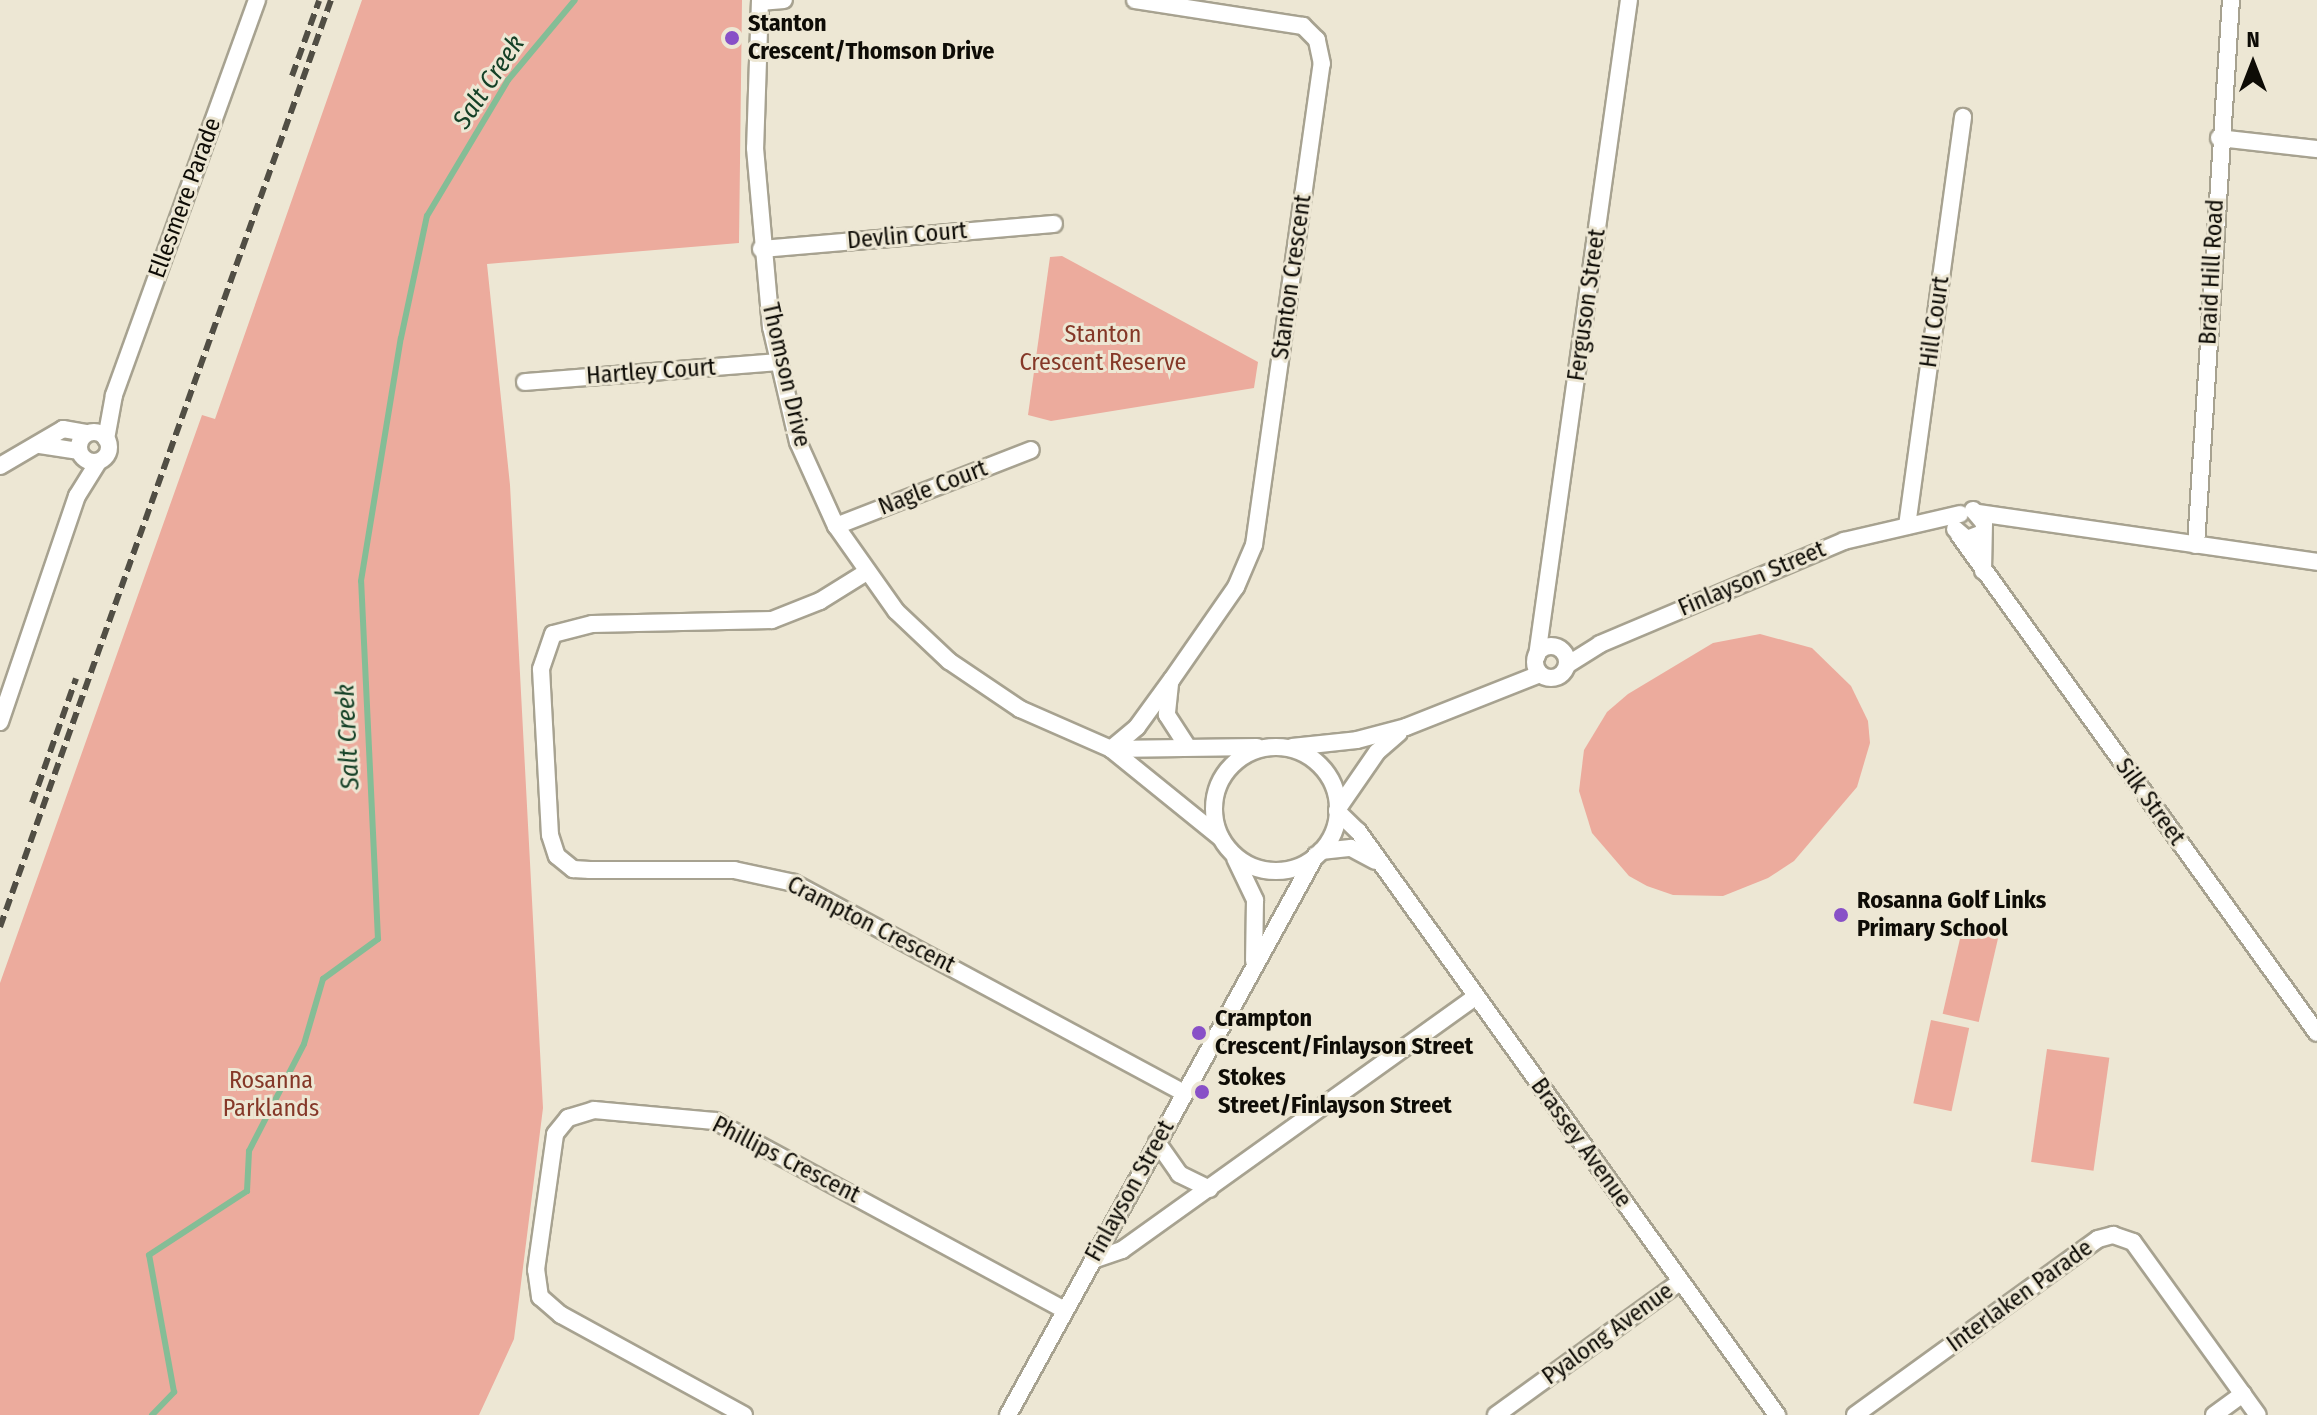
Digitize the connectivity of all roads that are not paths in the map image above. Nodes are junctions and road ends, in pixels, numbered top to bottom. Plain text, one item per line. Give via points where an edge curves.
1 (257, 0) edge
2 (784, 0) edge
3 (1135, 0) edge
4 (1629, 0) edge
5 (2231, 0) edge
6 (760, 1) edge
7 (1963, 117) dead end
8 (2219, 138) junction
9 (2317, 149) edge
10 (1054, 224) dead end
11 (761, 249) junction
12 (777, 362) junction
13 (525, 382) dead end
14 (114, 395) junction
15 (88, 433) junction
16 (106, 439) junction
17 (40, 445) junction
18 (1031, 450) dead end
19 (79, 453) junction
20 (98, 462) junction
21 (0, 466) edge
22 (77, 496) junction
23 (1978, 513) junction
24 (1960, 514) junction
25 (2027, 522) junction
26 (836, 526) junction
27 (1907, 526) junction
28 (1981, 533) junction
29 (1958, 534) junction
30 (2196, 545) junction
31 (2317, 562) edge
32 (1983, 571) junction
33 (865, 573) junction
34 (1545, 611) junction
35 (1561, 654) junction
36 (1538, 664) junction
37 (1172, 679) junction
38 (0, 722) edge
39 (1406, 727) junction
40 (1187, 746) junction
41 (1276, 747) junction
42 (1111, 749) junction
43 (1337, 810) junction
44 (1223, 842) junction
45 (1319, 853) junction
46 (1384, 871) junction
47 (1253, 967) junction
48 (1475, 997) junction
49 (2317, 1033) edge
50 (1184, 1093) junction
51 (1157, 1142) junction
52 (1210, 1189) junction
53 (1093, 1260) junction
54 (1681, 1281) junction
55 (1065, 1310) junction
56 (2243, 1394) junction
57 (744, 1415) edge
58 (1008, 1415) edge
59 (1496, 1415) edge
60 (1777, 1415) edge
61 (1855, 1415) edge
62 (2214, 1415) edge
63 (2258, 1415) edge

1 - 14 street, Ellesmere Parade
2 - 6 street
3 - 37 street, Stanton Crescent via 1294,23 1312,33 1322,56 1254,545 1236,587
4 - 34 street, Ferguson Street
5 - 8 street, Braid Hill Road
6 - 11 street, Thomson Drive via 754,113
7 - 27 street, Hill Court
8 - 9 street
8 - 30 street, Braid Hill Road
10 - 11 street, Devlin Court
11 - 12 street, Thomson Drive
12 - 13 street, Hartley Court
12 - 26 street, Thomson Drive via 798,442
14 - 15 street, Ellesmere Parade
14 - 16 street, Ellesmere Parade
15 - 16 street
15 - 17 street via 63,429
15 - 19 street, Ellesmere Parade
16 - 20 street, Ellesmere Parade via 108,453
17 - 19 street
17 - 21 street
18 - 26 street, Nagle Court
19 - 20 street
19 - 22 street
20 - 22 street
22 - 38 street
23 - 24 street, Finlayson Street
23 - 25 street
23 - 28 street
24 - 27 street, Finlayson Street
24 - 29 street
25 - 28 street
25 - 30 street
26 - 33 street, Thomson Drive
27 - 29 street, Finlayson Street
27 - 35 street, Finlayson Street via 1844,541 1600,644
28 - 29 street, Finlayson Street via 1969,539
28 - 32 street
29 - 32 street, Silk Street
30 - 31 street
32 - 49 street, Silk Street
33 - 42 street, Thomson Drive via 920,636 977,683 1020,709
33 - 50 street, Crampton Crescent via 820,601 772,620 592,624 553,634 541,669 550,835 557,856 573,869 734,870 794,883
34 - 35 street, Ferguson Street
34 - 36 street, Ferguson Street
35 - 36 street
35 - 36 street via 1559,676
36 - 39 street via 1509,685
37 - 40 street via 1166,712
37 - 42 street, Stanton Crescent via 1134,730
39 - 41 street via 1346,742
39 - 43 street via 1377,752
40 - 41 street, Thomson Drive
40 - 42 street, Thomson Drive
41 - 43 street via 1308,756 1321,767 1335,791
41 - 44 street via 1236,761 1219,783 1214,810
42 - 44 street, Thomson Drive
43 - 45 street
43 - 46 street, Brassey Avenue
44 - 45 street via 1243,861 1264,869 1297,867
44 - 47 street, Finlayson Street via 1255,900
45 - 46 street, Brassey Avenue via 1354,849
45 - 47 street, Finlayson Street
46 - 48 street, Brassey Avenue
47 - 50 street, Finlayson Street
48 - 52 street
48 - 54 street, Brassey Avenue
50 - 51 street, Finlayson Street
51 - 52 street via 1179,1174
51 - 53 street, Finlayson Street
52 - 53 street via 1122,1250
53 - 55 street, Finlayson Street
54 - 59 street, Pyalong Avenue
54 - 60 street, Brassey Avenue
55 - 57 street, Phillips Crescent via 715,1121 594,1110 568,1118 555,1134 536,1270 540,1297 561,1315
55 - 58 street, Finlayson Street
56 - 61 street, Interlaken Parade via 2133,1242 2113,1235 2098,1239
56 - 62 street
56 - 63 street, Interlaken Parade

